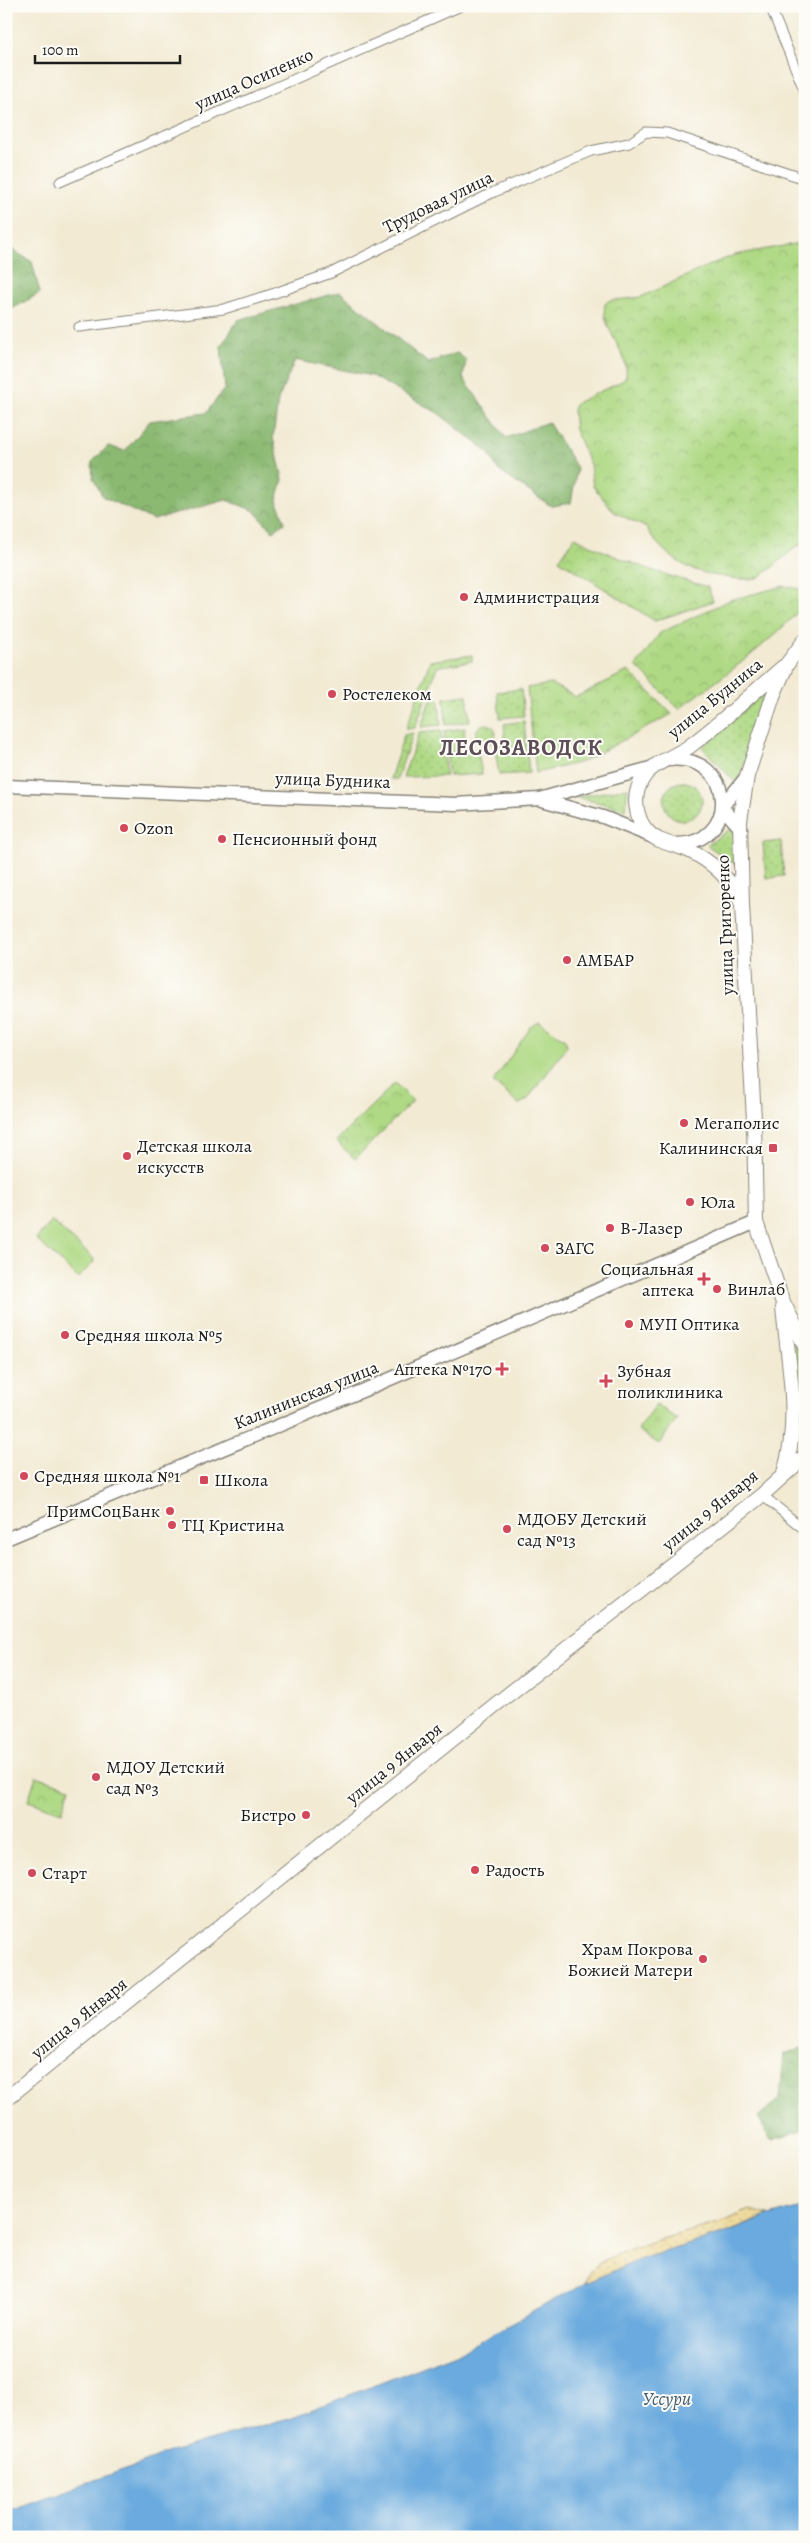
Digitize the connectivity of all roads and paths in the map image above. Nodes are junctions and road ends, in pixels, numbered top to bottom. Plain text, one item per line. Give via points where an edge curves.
1 (461, 6) edge
2 (770, 6) edge
3 (805, 92) edge
4 (805, 179) edge
5 (60, 182) dead end
6 (79, 327) dead end
7 (803, 642) edge
8 (787, 664) junction
9 (666, 760) junction
10 (654, 766) junction
11 (747, 776) junction
12 (6, 786) edge
13 (539, 800) junction
14 (722, 807) junction
15 (741, 829) junction
16 (656, 838) junction
17 (671, 844) junction
18 (742, 905) junction
19 (756, 1222) junction
20 (782, 1300) junction
21 (805, 1346) edge
22 (805, 1396) edge
23 (792, 1415) junction
24 (805, 1436) edge
25 (805, 1456) edge
26 (784, 1474) junction
27 (762, 1495) junction
28 (805, 1530) edge
29 (6, 1539) edge
30 (6, 2100) edge

1 - 5 street, улица Осипенко
2 - 3 street
4 - 6 street, Трудовая улица via 667,134 646,132 629,144 591,151 494,192 331,273 276,293 224,309
7 - 8 main road, улица Григоренко
8 - 9 main road, улица Будника via 707,732
8 - 11 main road, улица Григоренко
9 - 10 main road
9 - 14 main road via 681,758 707,768 719,786
10 - 13 main road, улица Будника
10 - 16 main road via 637,790 636,804 646,830
11 - 14 main road
11 - 15 main road, улица Григоренко
12 - 13 main road, улица Будника via 456,804
13 - 16 main road via 603,817
14 - 15 main road
14 - 17 main road via 718,821 704,836 685,845
15 - 18 main road, улица Григоренко
16 - 17 main road
17 - 18 main road via 717,870 736,890
18 - 19 main road, улица Григоренко via 754,1119
19 - 20 main road, улица Григоренко
19 - 29 main road, Калининская улица via 351,1396
20 - 21 main road
20 - 23 main road
22 - 23 main road via 798,1400
23 - 24 main road via 795,1428
23 - 26 main road via 792,1444
25 - 26 main road, улица 9 Января
26 - 27 main road, улица 9 Января
27 - 28 street
27 - 30 main road, улица 9 Января

